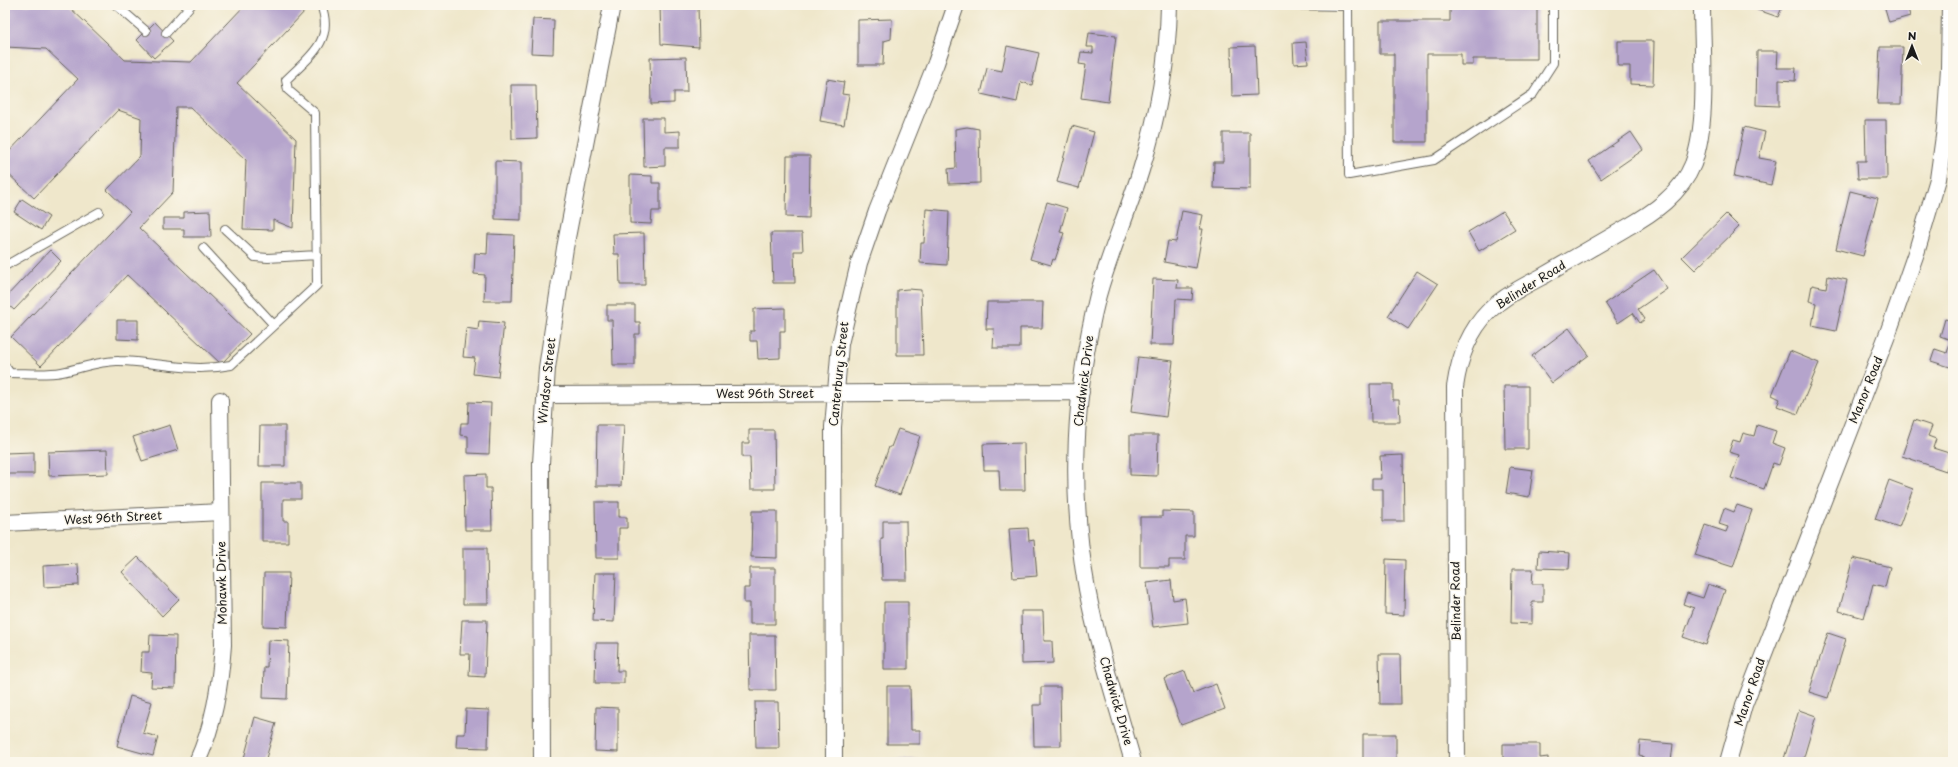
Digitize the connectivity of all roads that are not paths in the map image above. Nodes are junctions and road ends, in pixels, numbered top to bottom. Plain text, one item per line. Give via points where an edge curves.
1 (116, 5) edge
2 (191, 5) edge
3 (322, 5) edge
4 (612, 5) edge
5 (956, 5) edge
6 (1169, 5) edge
7 (1292, 5) edge
8 (1553, 5) edge
9 (1702, 5) edge
10 (1950, 5) edge
11 (1348, 6) edge
12 (146, 31) dead end
13 (166, 33) dead end
14 (99, 212) dead end
15 (225, 229) dead end
16 (203, 248) dead end
17 (317, 255) junction
18 (5, 266) edge
19 (274, 325) junction
20 (5, 366) edge
21 (1081, 392) junction
22 (835, 394) junction
23 (545, 395) junction
24 (220, 400) dead end
25 (221, 512) junction
26 (5, 523) edge
27 (197, 762) edge
28 (542, 762) edge
29 (834, 762) edge
30 (1133, 762) edge
31 (1457, 762) edge
32 (1728, 762) edge

1 - 12 lane
2 - 13 lane
3 - 17 lane via 326,16 324,39 286,80 288,90 315,113
4 - 23 street, Windsor Street via 565,248
5 - 22 street, Canterbury Street via 859,263 840,344
6 - 21 street, Chadwick Drive via 1164,70 1153,131 1098,295 1085,357
7 - 11 lane
8 - 11 lane via 1553,63 1534,94 1434,160 1349,175
9 - 31 street, Belinder Road via 1702,124 1692,165 1681,184 1671,197 1644,219 1513,293 1489,311 1466,344 1458,366 1455,387
10 - 32 street, Manor Road via 1945,129 1938,179 1888,333 1744,705
14 - 18 lane
15 - 17 lane via 255,257
16 - 19 lane
17 - 19 lane via 317,285
19 - 20 lane via 231,365 212,369 118,361 60,372 10,373
21 - 22 street, West 96th Street
21 - 30 street, Chadwick Drive via 1076,480 1080,540 1087,589
22 - 23 street, West 96th Street
22 - 29 street, Canterbury Street
23 - 28 street, Windsor Street via 541,463
24 - 25 street, Mohawk Drive
25 - 26 street, West 96th Street
25 - 27 street, Mohawk Drive via 221,672 215,711

